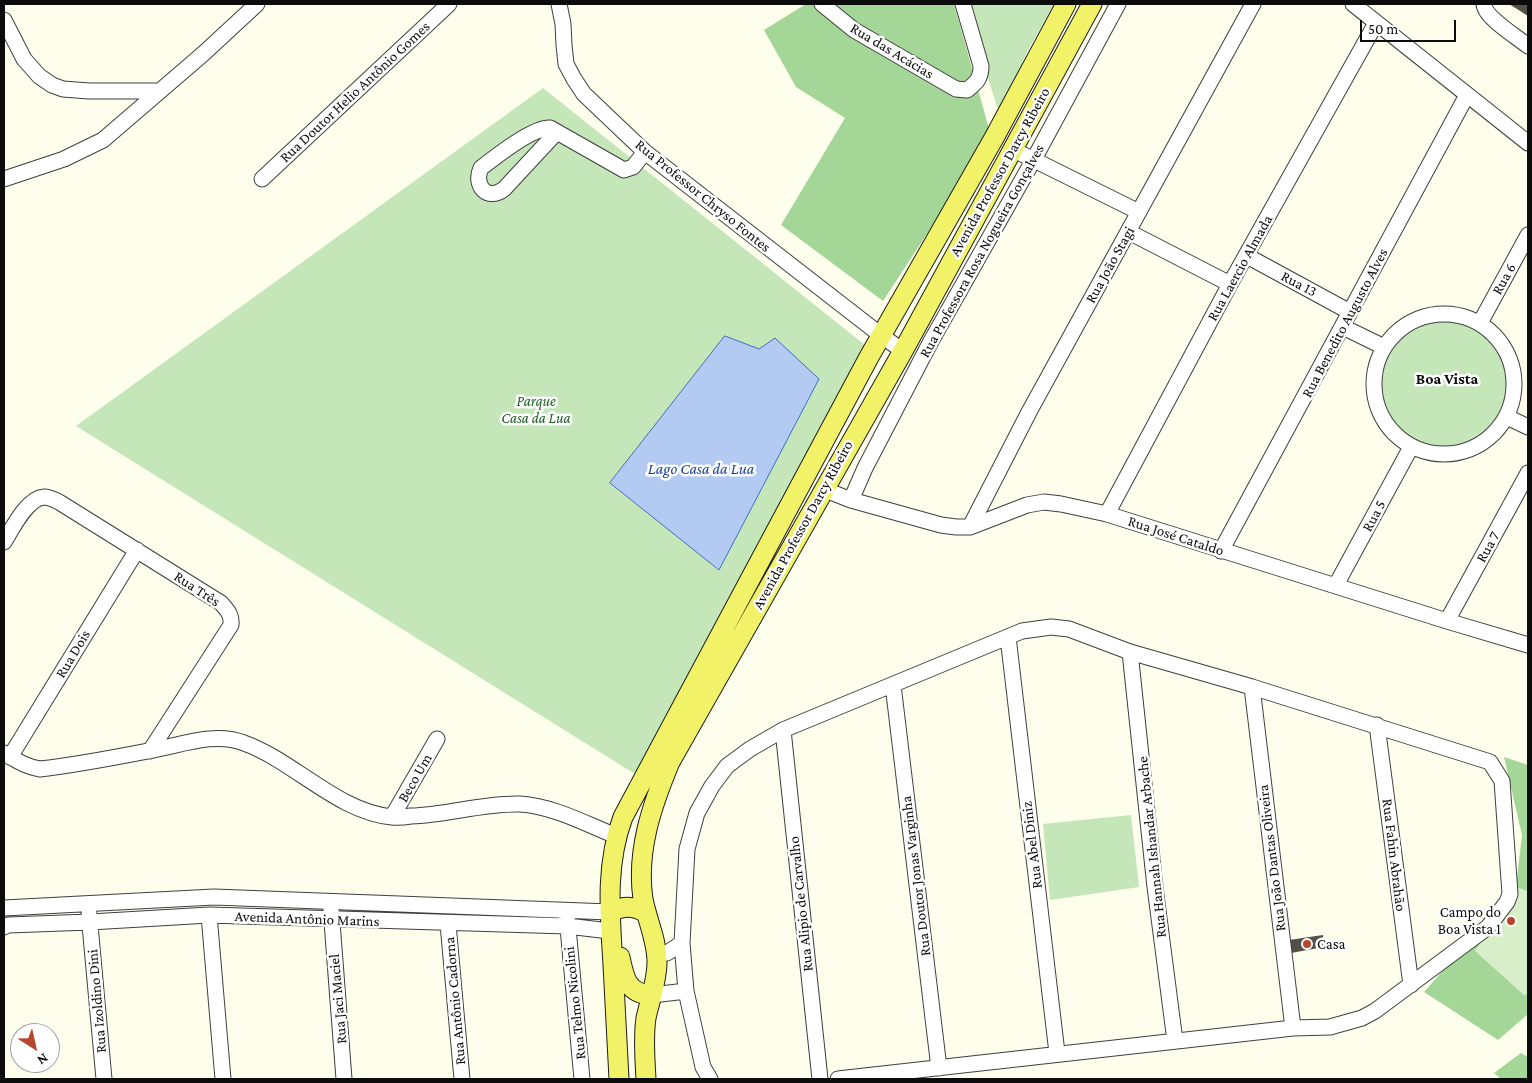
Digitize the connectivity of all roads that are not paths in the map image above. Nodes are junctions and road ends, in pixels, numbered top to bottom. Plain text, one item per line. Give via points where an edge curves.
1 (449, 4) edge
2 (559, 4) edge
3 (822, 4) edge
4 (963, 4) edge
5 (1066, 4) edge
6 (1092, 4) edge
7 (1118, 4) edge
8 (1253, 4) edge
9 (1353, 4) edge
10 (1484, 4) edge
11 (251, 6) edge
12 (4, 20) edge
13 (1376, 23) junction
14 (1528, 46) edge
15 (160, 91) junction
16 (1467, 94) junction
17 (556, 133) junction
18 (1528, 142) edge
19 (1012, 149) junction
20 (646, 152) junction
21 (1034, 159) junction
22 (4, 178) edge
23 (262, 179) dead end
24 (1139, 212) junction
25 (1129, 232) junction
26 (1528, 235) edge
27 (1247, 256) junction
28 (1230, 284) junction
29 (1350, 312) junction
30 (1480, 323) junction
31 (1343, 327) junction
32 (882, 336) junction
33 (1384, 347) junction
34 (903, 351) junction
35 (1508, 416) junction
36 (1528, 427) edge
37 (1411, 447) junction
38 (1528, 473) edge
39 (823, 489) junction
40 (851, 500) junction
41 (1107, 514) junction
42 (970, 527) junction
43 (4, 542) edge
44 (136, 550) junction
45 (1221, 551) junction
46 (1336, 585) junction
47 (1447, 621) junction
48 (1008, 637) junction
49 (1528, 645) edge
50 (1130, 652) junction
51 (893, 684) junction
52 (1252, 687) junction
53 (1377, 726) junction
54 (783, 730) junction
55 (437, 739) dead end
56 (150, 751) junction
57 (7, 755) edge
58 (392, 817) junction
59 (616, 836) junction
60 (640, 868) junction
61 (331, 902) junction
62 (89, 903) junction
63 (4, 908) edge
64 (646, 913) junction
65 (209, 915) junction
66 (331, 919) junction
67 (567, 919) junction
68 (90, 922) junction
69 (448, 924) junction
70 (4, 927) edge
71 (610, 928) junction
72 (682, 943) junction
73 (656, 953) junction
74 (1411, 985) junction
75 (686, 991) junction
76 (652, 995) junction
77 (1293, 1028) junction
78 (1175, 1041) junction
79 (1057, 1054) junction
80 (939, 1068) junction
81 (104, 1079) edge
82 (223, 1079) edge
83 (344, 1079) edge
84 (462, 1079) edge
85 (582, 1079) edge
86 (619, 1079) edge
87 (646, 1079) edge
88 (710, 1079) edge
89 (820, 1079) edge
90 (838, 1079) edge

1 - 23 street, Rua Doutor Helio Antônio Gomes
2 - 20 street, Rua Professor Chryso Fontes via 566,64 574,79 584,94
3 - 4 street, Rua das Acácias via 854,30 956,89 967,90 981,76 981,66
5 - 32 main road, Avenida Professor Darcy Ribeiro
6 - 19 main road, Avenida Professor Darcy Ribeiro
7 - 21 street, Rua Professora Rosa Nogueira Gonçalves
8 - 24 street, Rua João Stagi
9 - 13 street
10 - 14 street via 1490,16
11 - 15 street
12 - 15 street via 24,59 52,85 89,91
13 - 16 street
13 - 27 street, Rua Laercio Almada
15 - 22 street via 103,140 84,151
16 - 18 street
16 - 29 street, Rua Benedito Augusto Alves
17 - 17 street via 550,128 542,128 513,145 480,168 479,184 489,194 504,189
17 - 20 street via 624,170 633,167
19 - 21 street
19 - 34 main road, Avenida Professor Darcy Ribeiro
20 - 32 street, Rua Professor Chryso Fontes
21 - 24 street
21 - 40 street, Rua Professora Rosa Nogueira Gonçalves via 930,344
24 - 25 street, Rua João Stagi
25 - 28 street
25 - 42 street, Rua João Stagi via 1029,412
26 - 30 street, Rua 6
27 - 28 street, Rua Laercio Almada
27 - 29 street, Rua 13
28 - 41 street, Rua Laercio Almada
29 - 31 street, Rua Benedito Augusto Alves
30 - 33 street via 1460,315 1438,314 1417,319 1398,330
30 - 35 street via 1497,336 1509,354 1515,375 1514,396
31 - 33 street
31 - 45 street, Rua Benedito Augusto Alves
32 - 34 street, Rua Professor Chryso Fontes
32 - 59 main road, Avenida Professor Darcy Ribeiro via 668,730
33 - 37 street via 1376,365 1376,403 1384,421
34 - 39 main road, Avenida Professor Darcy Ribeiro
35 - 36 street
35 - 37 street via 1497,432 1466,452 1447,455
37 - 46 street, Rua 5
38 - 47 street, Rua 7
39 - 40 street, Rua José Cataldo
39 - 60 main road, Avenida Professor Darcy Ribeiro via 670,762 647,828
40 - 42 street, Rua José Cataldo via 941,525
41 - 42 street, Rua José Cataldo via 1044,502 1027,505
41 - 45 street, Rua José Cataldo
43 - 44 street, Rua Três via 23,510 43,497 59,502
44 - 56 street, Rua Três via 221,604 231,619 231,625
44 - 57 street, Rua Dois
45 - 46 street, Rua José Cataldo
46 - 47 street, Rua José Cataldo
47 - 49 street, Rua José Cataldo
48 - 50 street via 1022,631 1051,627 1069,629
48 - 51 street
48 - 79 street, Rua Abel Diniz
50 - 52 street
50 - 78 street, Rua Hannah Ishandar Arbache
51 - 54 street
51 - 80 street, Rua Doutor Jonas Varginha
52 - 53 street
52 - 77 street, Rua João Dantas Oliveira
53 - 74 street, Rua Fahin Abrahão
53 - 74 street via 1490,762 1502,781 1510,894 1507,902 1488,926
54 - 72 street via 728,766 697,813 687,849
54 - 89 street, Rua Alipio de Carvalho
55 - 58 street, Beco Um
56 - 57 street via 40,769 30,768
56 - 58 street via 210,739 244,742 270,754 327,792 367,811
58 - 59 street via 518,804 553,811
59 - 60 main road via 626,845
59 - 71 main road, Avenida Professor Darcy Ribeiro via 610,872
60 - 64 main road, Avenida Professor Darcy Ribeiro
61 - 62 street, Avenida Antônio Marins via 214,898
61 - 66 street, Rua Jaci Maciel
61 - 67 street, Avenida Antônio Marins
62 - 63 street, Avenida Antônio Marins
62 - 68 street, Rua Izoldino Dini
64 - 71 main road via 623,907
64 - 73 main road, Avenida Professor Darcy Ribeiro
65 - 66 street, Avenida Antônio Marins
65 - 68 street, Avenida Antônio Marins
65 - 82 street
66 - 69 street, Avenida Antônio Marins
66 - 83 street, Rua Jaci Maciel
67 - 69 street, Avenida Antônio Marins
67 - 71 street, Avenida Antônio Marins
67 - 85 street, Rua Telmo Nicolini
68 - 70 street, Avenida Antônio Marins
68 - 81 street, Rua Izoldino Dini
69 - 84 street, Rua Antônio Cadorna
71 - 76 main road via 628,984 639,993
71 - 86 main road, Avenida Professor Darcy Ribeiro
72 - 73 street via 667,953
72 - 75 street
73 - 76 main road, Avenida Professor Darcy Ribeiro
74 - 77 street via 1362,1018 1330,1027
75 - 76 street
75 - 88 street via 703,1067
76 - 87 main road, Avenida Professor Darcy Ribeiro via 644,1035
77 - 78 street
78 - 79 street
79 - 80 street
80 - 90 street

